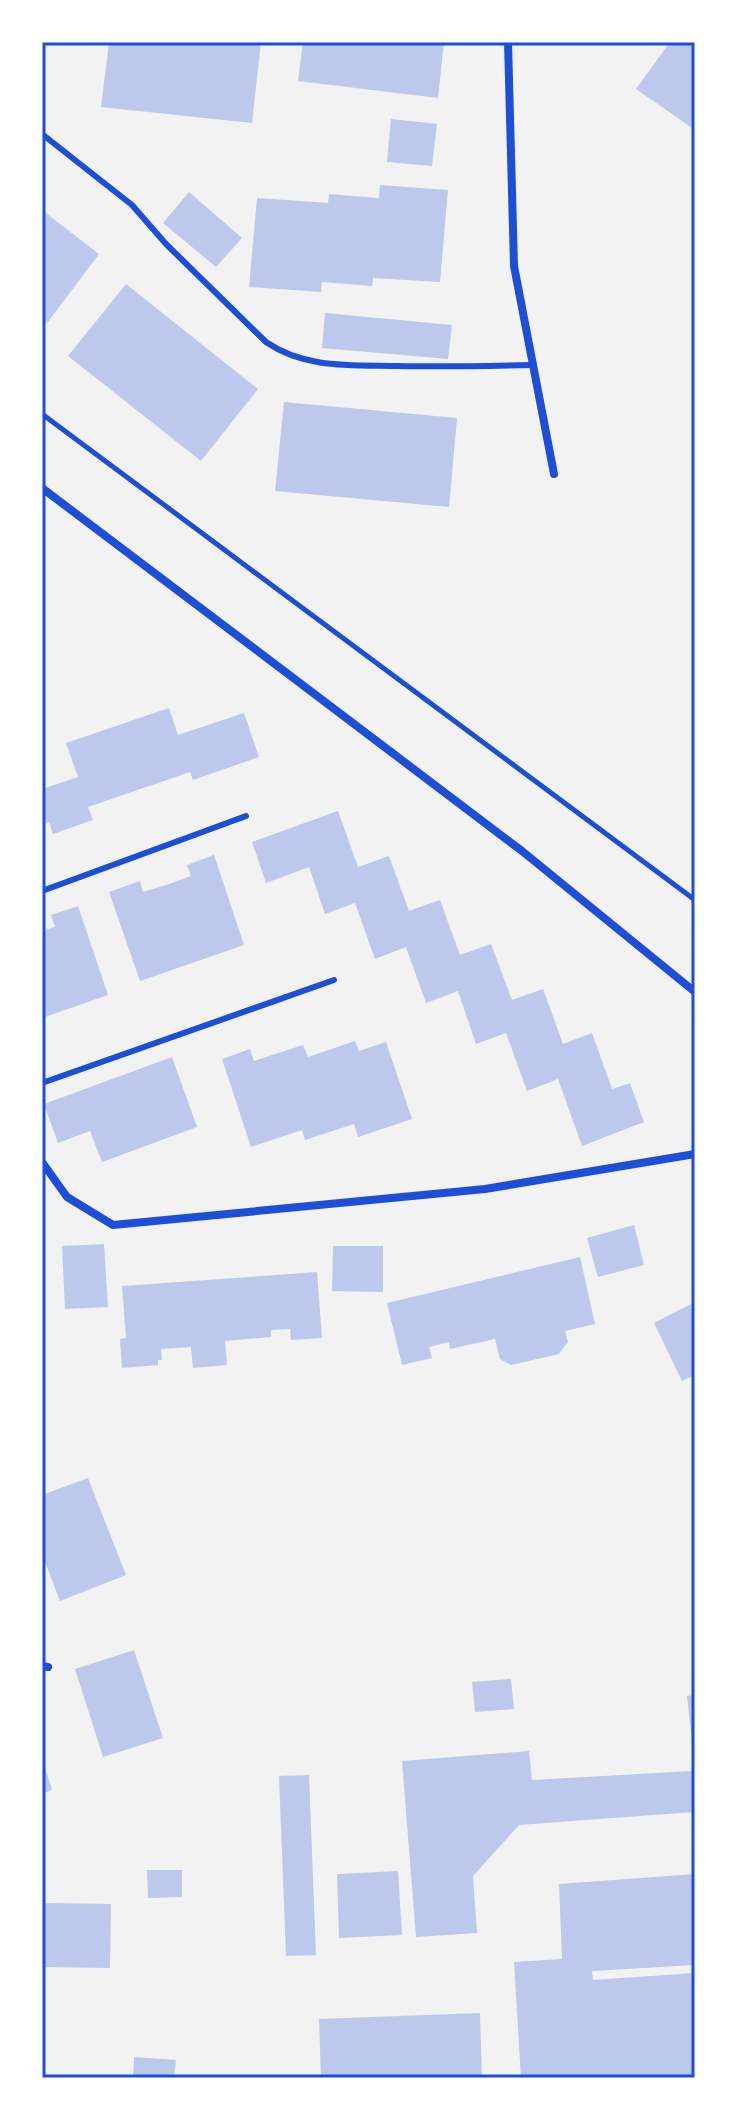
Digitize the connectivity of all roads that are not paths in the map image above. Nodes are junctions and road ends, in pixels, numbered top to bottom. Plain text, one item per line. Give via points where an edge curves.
1 (508, 42) edge
2 (42, 134) edge
3 (533, 365) junction
4 (554, 474) dead end
5 (42, 488) edge
6 (246, 816) dead end
7 (42, 891) edge
8 (334, 980) dead end
9 (695, 992) edge
10 (42, 1083) edge
11 (695, 1154) edge
12 (42, 1162) edge

1 - 3 street via 514,266
2 - 3 lane via 132,205 281,352 342,365
3 - 4 street
5 - 9 street via 522,851
6 - 7 lane
8 - 10 lane
11 - 12 street via 485,1189 113,1225 67,1197

